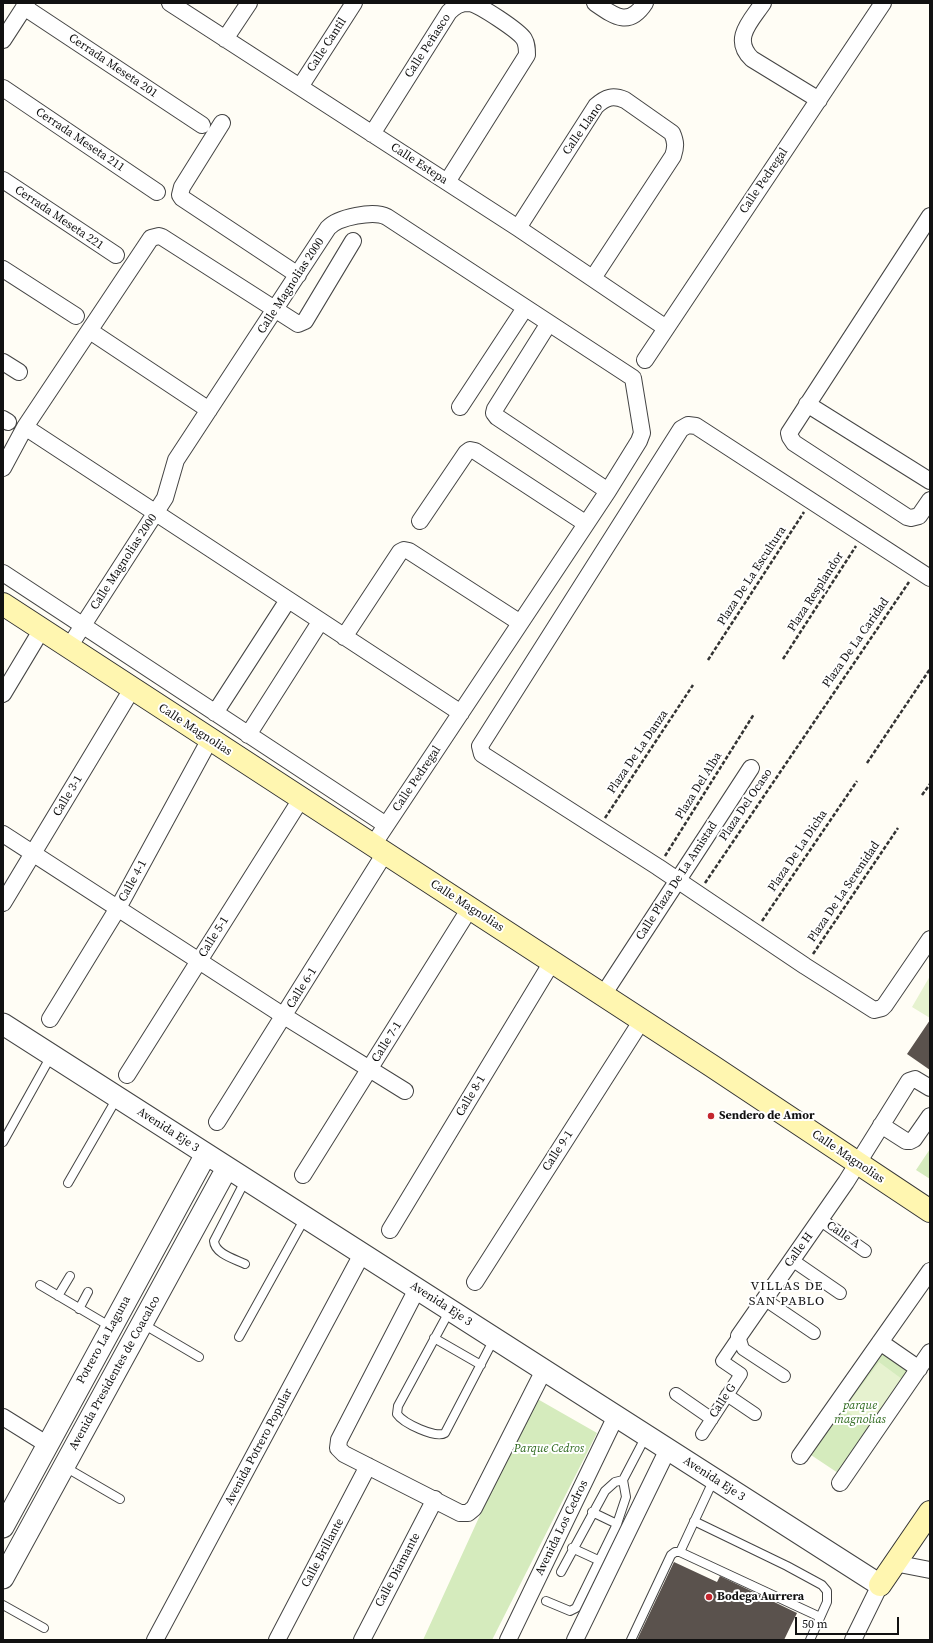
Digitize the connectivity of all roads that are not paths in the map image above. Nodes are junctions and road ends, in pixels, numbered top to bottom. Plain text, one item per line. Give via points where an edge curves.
1 (170, 3) edge
2 (249, 3) edge
3 (354, 3) edge
4 (595, 3) edge
5 (645, 3) edge
6 (763, 3) edge
7 (884, 3) edge
8 (25, 5) edge
9 (226, 39) junction
10 (3, 40) edge
11 (300, 87) junction
12 (3, 88) edge
13 (819, 100) junction
14 (222, 123) dead end
15 (202, 125) dead end
16 (372, 134) junction
17 (3, 180) edge
18 (447, 182) junction
19 (157, 192) dead end
20 (930, 216) edge
21 (518, 228) junction
22 (353, 241) dead end
23 (116, 255) dead end
24 (3, 269) edge
25 (298, 275) junction
26 (593, 278) junction
27 (525, 308) junction
28 (275, 310) junction
29 (76, 316) dead end
30 (549, 323) junction
31 (666, 328) junction
32 (90, 331) junction
33 (645, 360) dead end
34 (3, 362) edge
35 (18, 372) dead end
36 (807, 404) junction
37 (460, 407) dead end
38 (209, 410) junction
39 (25, 427) junction
40 (3, 468) edge
41 (930, 481) edge
42 (608, 491) junction
43 (930, 500) edge
44 (156, 513) junction
45 (420, 521) dead end
46 (585, 524) junction
47 (3, 573) edge
48 (924, 574) edge
49 (288, 600) junction
50 (3, 604) edge
51 (320, 622) junction
52 (519, 622) junction
53 (83, 626) junction
54 (42, 629) junction
55 (344, 637) junction
56 (69, 647) junction
57 (132, 689) junction
58 (3, 694) edge
59 (214, 713) junction
60 (461, 713) junction
61 (248, 735) junction
62 (210, 739) junction
63 (751, 768) dead end
64 (301, 799) junction
65 (386, 825) junction
66 (3, 834) edge
67 (379, 849) junction
68 (34, 853) junction
69 (677, 880) junction
70 (3, 903) edge
71 (118, 908) junction
72 (470, 908) junction
73 (930, 939) edge
74 (200, 960) junction
75 (552, 962) junction
76 (603, 995) junction
77 (284, 1016) junction
78 (50, 1019) dead end
79 (642, 1020) junction
80 (3, 1024) edge
81 (51, 1056) junction
82 (371, 1069) junction
83 (127, 1075) dead end
84 (930, 1088) edge
85 (405, 1091) dead end
86 (117, 1098) junction
87 (930, 1116) edge
88 (217, 1122) dead end
89 (881, 1125) junction
90 (3, 1142) edge
91 (206, 1154) junction
92 (858, 1164) junction
93 (227, 1168) junction
94 (303, 1175) dead end
95 (246, 1180) junction
96 (68, 1183) dead end
97 (930, 1211) edge
98 (305, 1218) junction
99 (821, 1220) junction
100 (390, 1230) dead end
101 (865, 1250) dead end
102 (362, 1254) junction
103 (792, 1260) junction
104 (245, 1264) dead end
105 (930, 1271) edge
106 (70, 1276) dead end
107 (475, 1282) dead end
108 (40, 1286) dead end
109 (418, 1289) junction
110 (88, 1292) dead end
111 (840, 1294) dead end
112 (58, 1296) junction
113 (764, 1299) junction
114 (79, 1309) junction
115 (450, 1310) junction
116 (142, 1324) junction
117 (112, 1328) junction
118 (814, 1333) dead end
119 (739, 1336) junction
120 (239, 1337) dead end
121 (434, 1338) junction
122 (495, 1338) junction
123 (880, 1342) junction
124 (930, 1352) edge
125 (199, 1357) dead end
126 (481, 1365) junction
127 (919, 1369) junction
128 (544, 1370) junction
129 (784, 1376) dead end
130 (676, 1394) dead end
131 (728, 1395) junction
132 (755, 1414) dead end
133 (616, 1416) junction
134 (3, 1417) edge
135 (712, 1419) junction
136 (702, 1434) dead end
137 (646, 1435) junction
138 (48, 1445) junction
139 (668, 1449) junction
140 (800, 1456) dead end
141 (368, 1466) junction
142 (64, 1467) junction
143 (714, 1479) junction
144 (623, 1480) junction
145 (840, 1482) dead end
146 (120, 1499) dead end
147 (435, 1499) junction
148 (592, 1512) junction
149 (928, 1519) edge
150 (694, 1521) junction
151 (617, 1524) junction
152 (3, 1526) edge
153 (572, 1548) junction
154 (680, 1552) junction
155 (598, 1560) junction
156 (894, 1563) junction
157 (930, 1570) edge
158 (561, 1572) dead end
159 (3, 1578) edge
160 (880, 1585) junction
161 (546, 1601) dead end
162 (3, 1605) edge
163 (820, 1617) junction
164 (44, 1628) dead end
165 (155, 1640) edge
166 (277, 1640) edge
167 (362, 1640) edge
168 (508, 1640) edge
169 (575, 1640) edge
170 (631, 1640) edge
171 (810, 1640) edge
172 (852, 1640) edge

1 - 9 street, Calle Estepa
2 - 9 street
3 - 11 street, Calle Cantil
4 - 5 street via 620,18 636,14
6 - 13 street via 742,37 746,53
7 - 13 street, Calle Pedregal
8 - 10 street
8 - 15 street, Cerrada Meseta 201
9 - 11 street, Calle Estepa
11 - 16 street, Calle Estepa
12 - 19 street, Cerrada Meseta 211
13 - 31 street, Calle Pedregal
14 - 25 street via 182,187 180,195
16 - 18 street, Calle Estepa
16 - 18 street, Calle Peñasco via 450,12 455,6 463,3 478,6 518,33 527,46 527,55
17 - 23 street, Cerrada Meseta 221
18 - 21 street, Calle Estepa
20 - 36 street
21 - 26 street, Calle Estepa
21 - 26 street, Calle Llano via 596,106 610,97 625,100 672,133 676,149
22 - 28 street via 303,323 296,323
24 - 29 street
25 - 27 street, Calle Magnolias 2000 via 334,222 380,214
25 - 28 street, Calle Magnolias 2000
26 - 31 street, Calle Estepa
27 - 30 street, Calle Magnolias 2000
27 - 37 street
28 - 32 street via 162,237 155,236 148,240
28 - 38 street, Calle Magnolias 2000
30 - 42 street, Calle Magnolias 2000 via 633,378 642,433
30 - 42 street via 494,413
31 - 33 street, Calle Pedregal
32 - 38 street
32 - 39 street
34 - 35 street
36 - 41 street
36 - 43 street via 791,429 790,437 794,443 907,517 919,516
38 - 44 street, Calle Magnolias 2000 via 176,460 168,492
39 - 40 street
39 - 44 street
42 - 46 street
44 - 49 street
44 - 53 street, Calle Magnolias 2000
45 - 46 street via 470,450
46 - 52 street, Calle Pedregal
47 - 53 street
48 - 69 street via 696,426 684,426 480,746 482,754
49 - 51 street
49 - 59 street
50 - 54 main road, Calle Magnolias
51 - 55 street
51 - 61 street
52 - 55 street via 409,550 404,550 400,552
52 - 60 street, Calle Pedregal
53 - 56 street, Calle Magnolias 2000
53 - 59 street
54 - 56 main road, Calle Magnolias
54 - 58 street
55 - 60 street
56 - 57 main road, Calle Magnolias
57 - 62 main road, Calle Magnolias
57 - 68 street, Calle 3-1
59 - 61 street
60 - 65 street, Calle Pedregal
61 - 65 street
62 - 64 main road, Calle Magnolias
62 - 71 street, Calle 4-1
63 - 69 street, Calle Plaza De La Amistad
64 - 67 main road, Calle Magnolias
64 - 74 street, Calle 5-1
65 - 67 street, Calle Pedregal
66 - 68 street
67 - 72 main road, Calle Magnolias
67 - 77 street, Calle 6-1
68 - 70 street, Calle 3-1
68 - 71 street
69 - 73 street via 805,966 878,1010 885,1005
69 - 76 street, Calle Plaza De La Amistad
71 - 74 street
71 - 78 street, Calle 4-1
72 - 75 main road, Calle Magnolias
72 - 82 street, Calle 7-1
74 - 77 street
74 - 83 street, Calle 5-1
75 - 76 main road, Calle Magnolias
75 - 100 street, Calle 8-1
76 - 79 main road, Calle Magnolias
77 - 82 street
77 - 88 street, Calle 6-1
79 - 92 main road, Calle Magnolias
79 - 107 street, Calle 9-1
80 - 81 street, Avenida Eje 3
81 - 86 street, Avenida Eje 3
81 - 90 lane
82 - 85 street
82 - 94 street, Calle 7-1
84 - 89 street, Calle H via 913,1079 909,1081
86 - 91 street, Avenida Eje 3
86 - 96 lane
87 - 89 street via 910,1141
89 - 92 street, Calle H
91 - 93 street, Avenida Eje 3
91 - 117 street, Potrero La Laguna
92 - 97 main road, Calle Magnolias
92 - 99 street, Calle H
93 - 95 street, Avenida Eje 3
93 - 116 street, Avenida Presidentes de Coacalco
95 - 98 street, Avenida Eje 3
95 - 104 lane via 214,1242 214,1246 220,1252
98 - 102 street, Avenida Eje 3
98 - 120 lane
99 - 101 street, Calle A
99 - 103 street, Calle H
102 - 109 street, Avenida Eje 3
102 - 165 street, Avenida Potrero Popular
103 - 111 street
103 - 113 street, Calle H
105 - 123 street
106 - 112 lane
108 - 112 lane
109 - 115 street, Avenida Eje 3
109 - 141 street via 339,1440 338,1448 344,1454
110 - 114 lane
112 - 114 lane
113 - 118 street
113 - 119 street, Calle H
114 - 117 lane
115 - 121 lane
115 - 122 street, Avenida Eje 3
116 - 125 lane
116 - 142 street, Avenida Presidentes de Coacalco
117 - 138 street, Potrero La Laguna
119 - 129 street via 743,1349
119 - 131 street, Calle G via 722,1361 741,1374
121 - 126 lane
121 - 126 lane via 398,1406 397,1414 403,1420 434,1435 442,1436
122 - 126 lane
122 - 128 street, Avenida Eje 3
123 - 127 street
123 - 140 street
124 - 127 street
127 - 145 street
128 - 133 street, Avenida Eje 3
128 - 147 street via 474,1508 468,1513 460,1512
130 - 135 street
131 - 132 street
131 - 135 street, Calle G
133 - 137 street, Avenida Eje 3
133 - 168 street, Avenida Los Cedros
134 - 138 street
135 - 136 street, Calle G
137 - 139 street, Avenida Eje 3
137 - 144 lane
138 - 152 street, Potrero La Laguna
139 - 143 street, Avenida Eje 3
139 - 169 street
141 - 147 street
141 - 166 street, Calle Brillante
142 - 146 lane
142 - 159 street, Avenida Presidentes de Coacalco
143 - 150 lane
143 - 160 street, Avenida Eje 3
144 - 148 lane via 608,1487
144 - 151 lane via 626,1497
147 - 167 street, Calle Diamante
148 - 151 lane
148 - 153 lane
149 - 156 main road
150 - 154 lane
150 - 163 lane via 822,1585 828,1598
151 - 155 lane
153 - 155 lane
153 - 158 lane
154 - 163 lane
154 - 170 lane via 671,1555
155 - 161 lane via 574,1610 568,1611
156 - 157 street
156 - 160 main road
160 - 172 street
162 - 164 lane
163 - 171 lane

